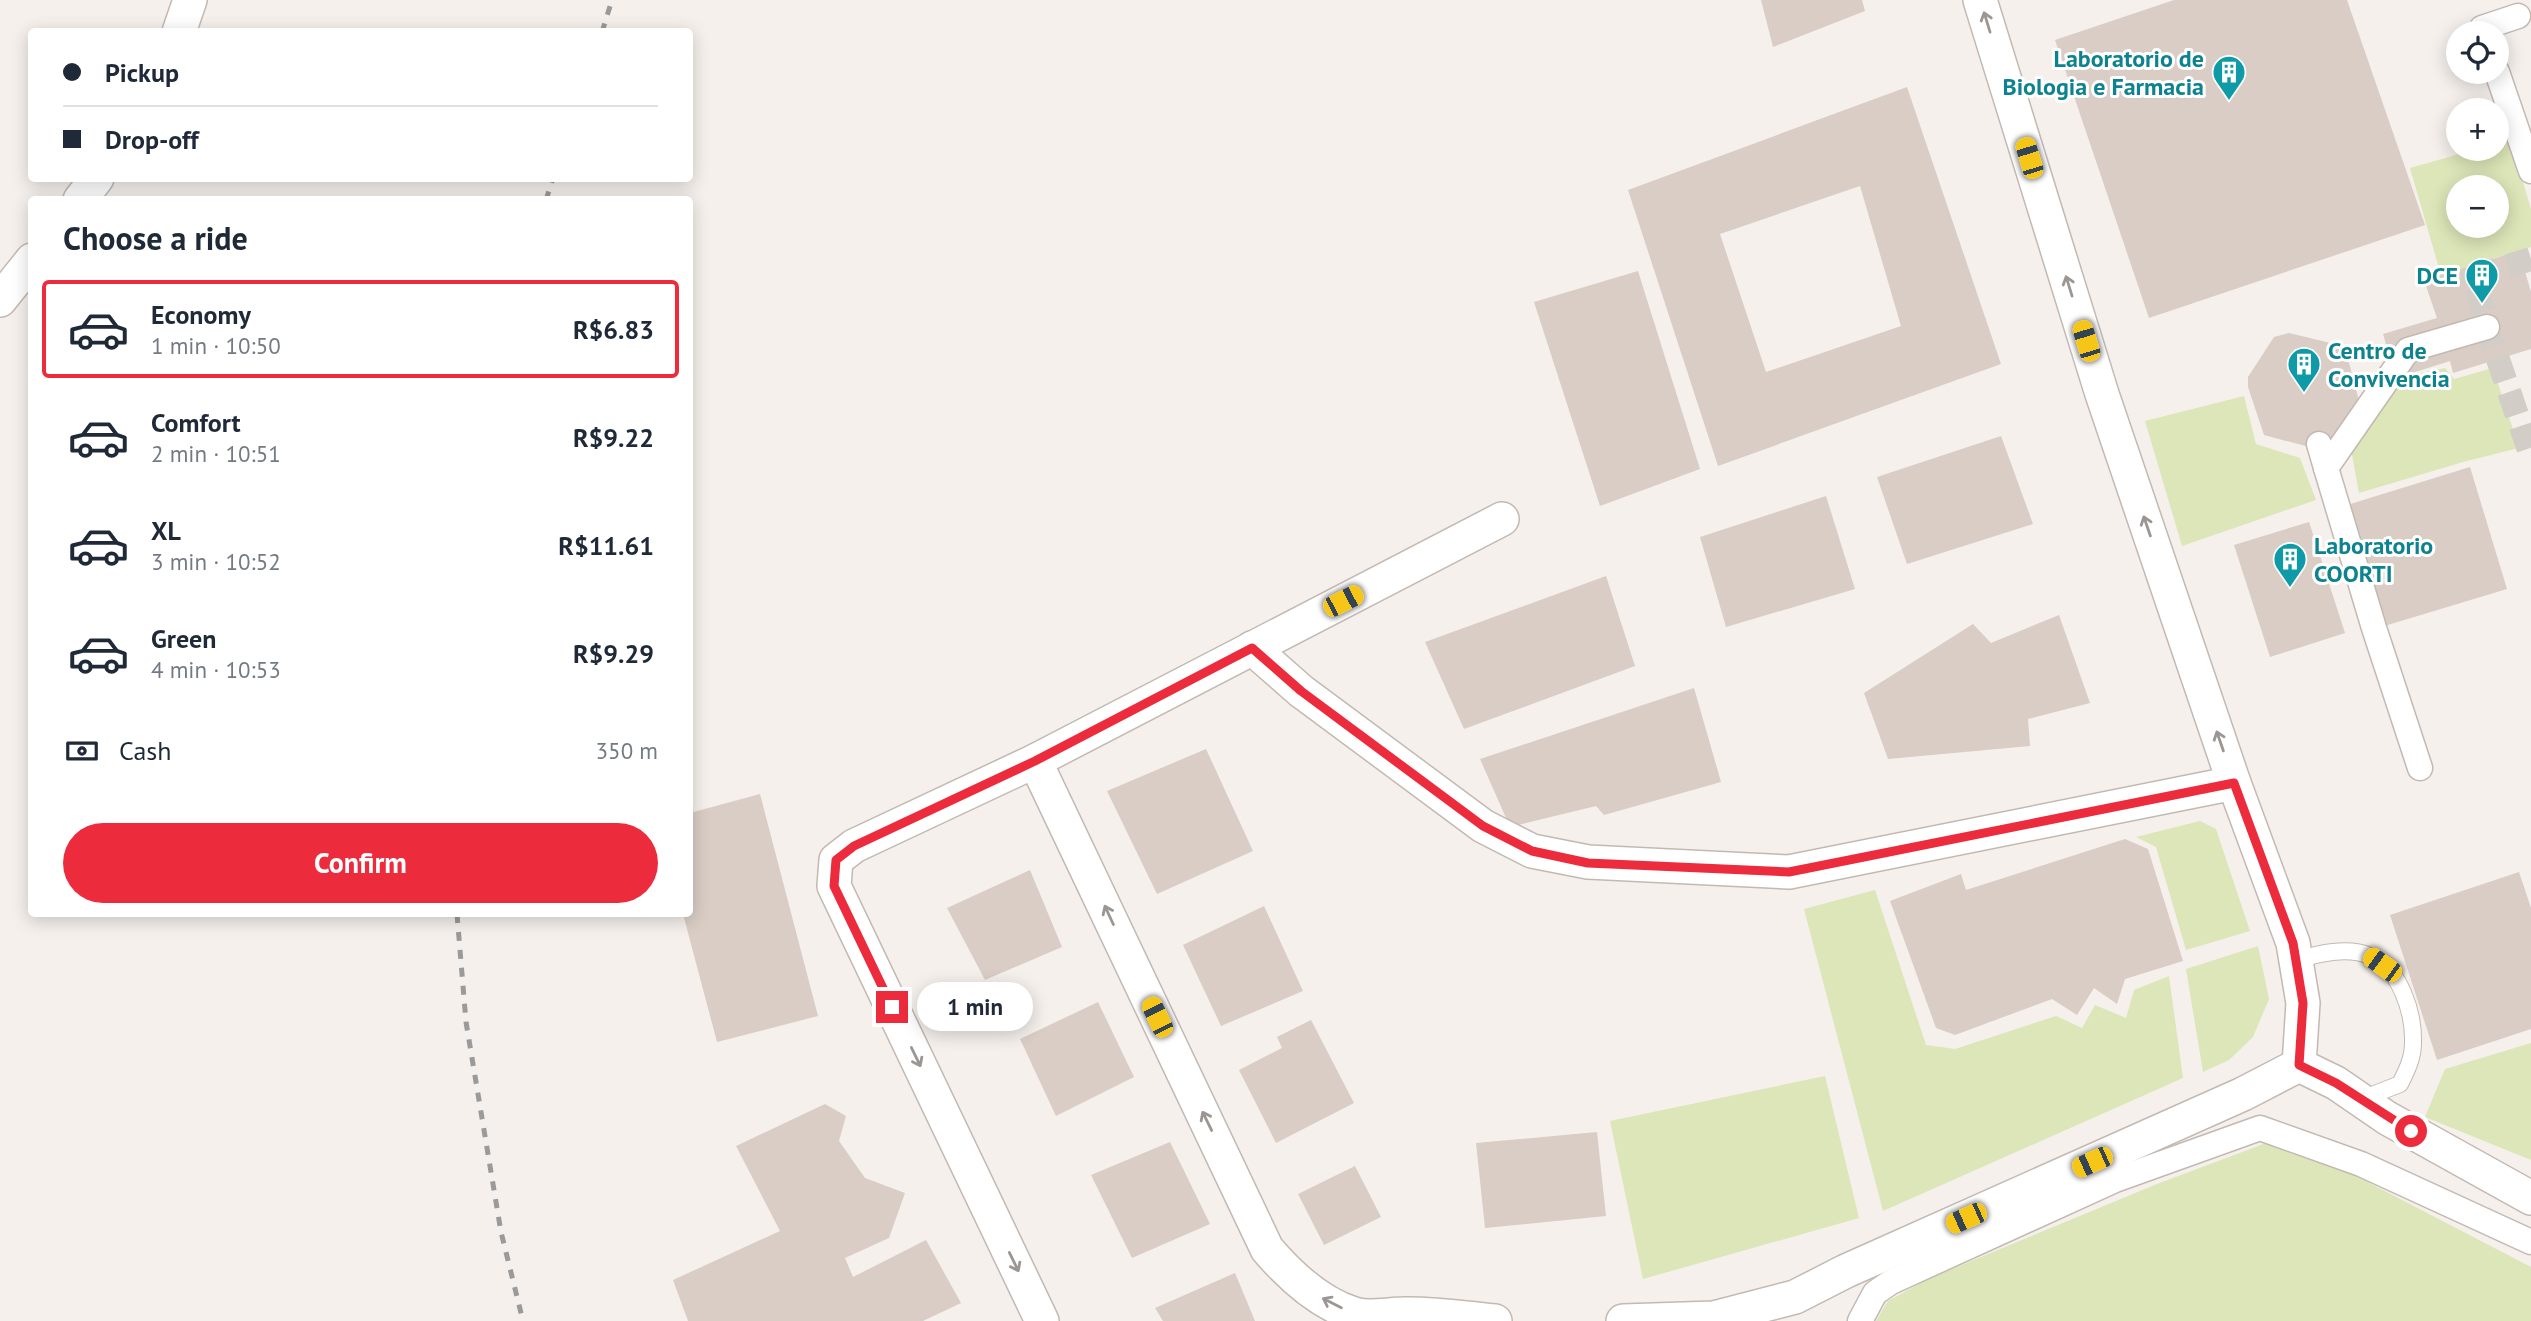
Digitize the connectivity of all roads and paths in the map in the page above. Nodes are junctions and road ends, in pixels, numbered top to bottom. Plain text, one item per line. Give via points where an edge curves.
1 (190, 0) edge
2 (1980, 0) edge
3 (2518, 16) dead end
4 (2503, 21) edge
5 (180, 28) edge
6 (2501, 84) edge
7 (2531, 171) edge
8 (94, 182) edge
9 (83, 196) edge
10 (28, 265) edge
11 (0, 300) edge
12 (2487, 327) dead end
13 (2319, 444) dead end
14 (2326, 468) junction
15 (1502, 519) dead end
16 (1252, 648) junction
17 (1035, 761) junction
18 (2420, 768) dead end
19 (2234, 783) junction
20 (2296, 960) junction
21 (2299, 1065) junction
22 (2361, 1099) junction
23 (2531, 1198) edge
24 (2531, 1242) edge
25 (1800, 1309) edge
26 (1377, 1320) edge
27 (1042, 1321) edge
28 (1495, 1321) edge
29 (1623, 1321) edge
30 (1860, 1321) edge

1 - 5 street
19 -> 2 street via 2102,394
3 - 4 street
6 - 7 street
8 - 9 street
10 - 11 street
12 - 14 street via 2407,350
13 - 14 street
14 - 18 street
15 - 16 street
16 - 17 street
16 - 19 street via 1301,691 1483,826 1532,851 1588,863 1789,872
26 -> 17 street via 1353,1314 1317,1294 1267,1249
17 -> 27 street via 854,846 836,860 834,886
19 - 20 street
20 - 21 street via 2303,1003
20 - 22 lane via 2346,952 2370,956 2393,973 2411,1017 2410,1064 2400,1084
21 - 22 street
21 - 25 street via 1846,1271
22 - 23 street
24 - 30 street via 2361,1164 2260,1128 2115,1180 1891,1282 1875,1293
25 - 29 street
26 - 28 street via 1403,1314

